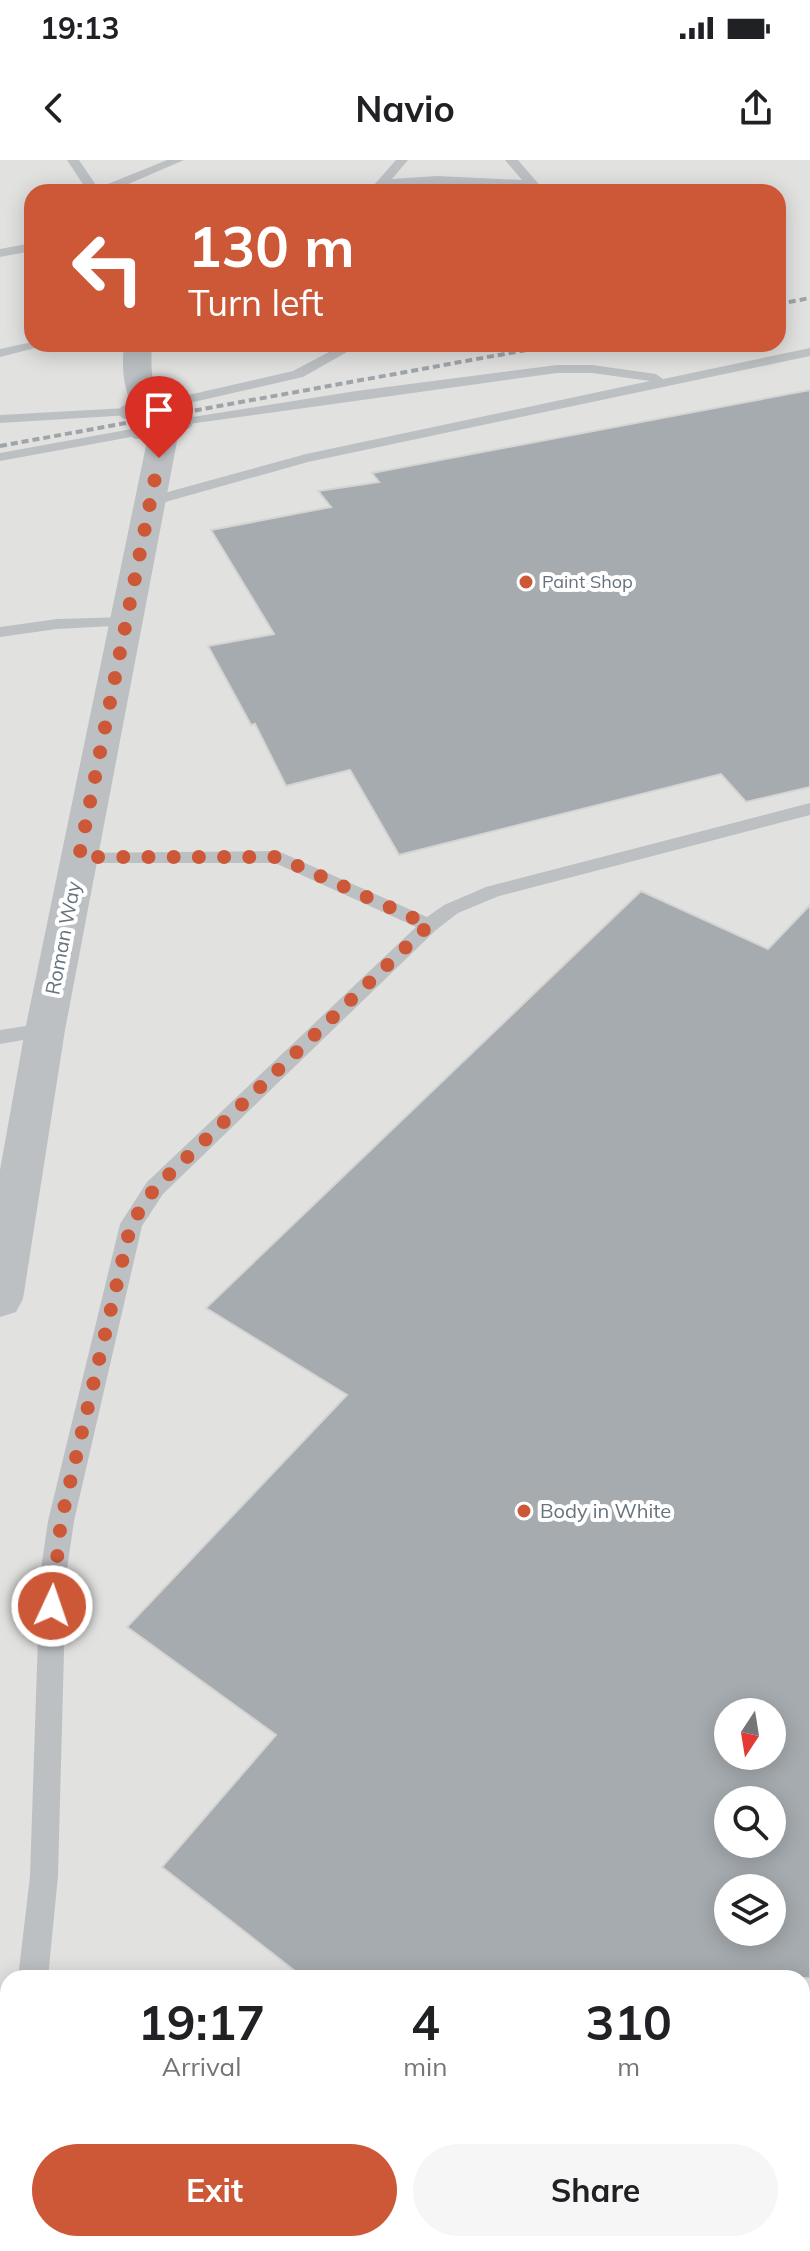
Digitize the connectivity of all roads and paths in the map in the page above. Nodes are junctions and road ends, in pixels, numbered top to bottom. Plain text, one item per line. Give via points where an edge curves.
1 (73, 160) edge
2 (178, 160) edge
3 (402, 160) edge
4 (511, 160) edge
5 (90, 184) edge
6 (116, 184) edge
7 (381, 184) edge
8 (408, 184) edge
9 (487, 184) edge
10 (533, 184) edge
11 (24, 248) edge
12 (0, 253) edge
13 (24, 348) edge
14 (137, 352) edge
15 (339, 352) edge
16 (810, 352) edge
17 (0, 353) edge
18 (673, 380) junction
19 (0, 419) edge
20 (162, 430) junction
21 (0, 457) edge
22 (151, 501) junction
23 (126, 622) junction
24 (0, 632) edge
25 (810, 809) edge
26 (79, 857) junction
27 (429, 925) junction
28 (45, 1030) junction
29 (0, 1037) edge
30 (0, 1299) edge
31 (34, 1970) edge

1 - 5 lane
2 - 6 lane
3 - 7 lane
4 - 10 lane
8 - 9 lane
11 - 12 lane
13 - 17 lane
14 - 20 street via 137,393
15 - 19 lane, bridge via 298,374 126,412
16 - 18 lane
18 - 20 lane via 557,369 356,395
18 - 22 lane via 306,458
20 - 21 lane
20 - 22 street, Roman Way
22 - 23 street, Roman Way
23 - 24 lane
23 - 26 street, Roman Way
25 - 27 lane via 493,891
26 - 27 lane via 278,857
26 - 28 street, Roman Way
27 - 31 lane via 155,1188 131,1224 61,1521 53,1576 44,1876
28 - 29 lane
28 - 30 street, Roman Way

